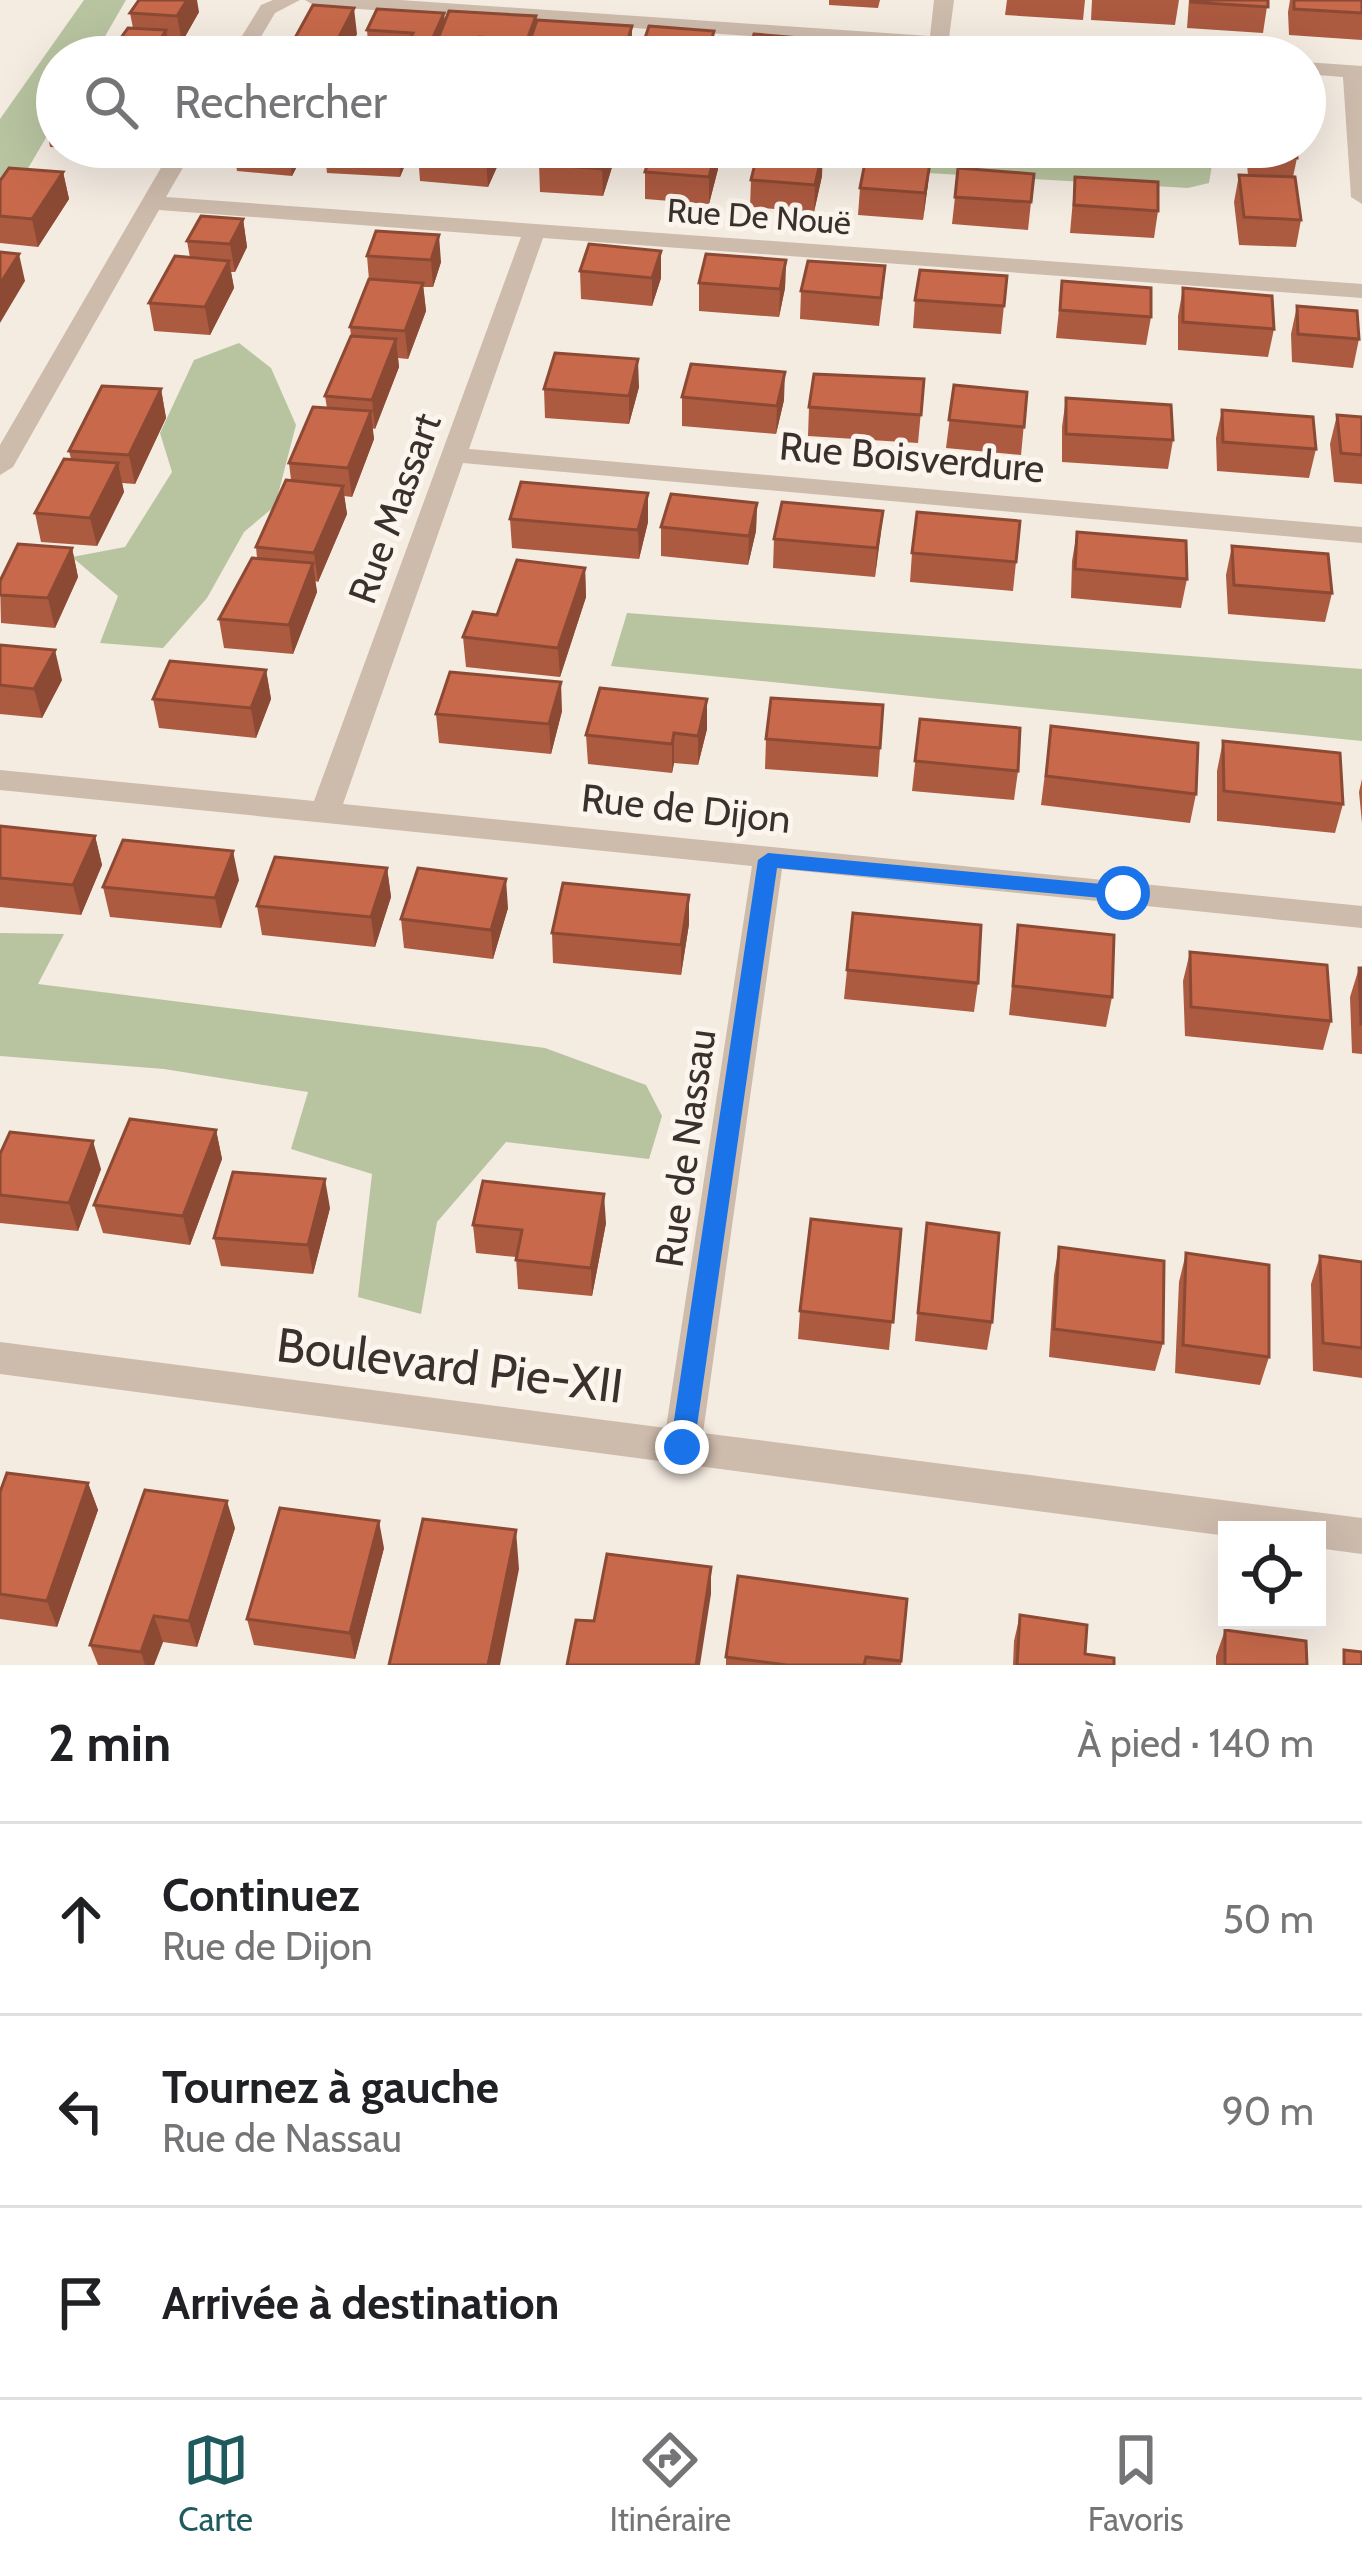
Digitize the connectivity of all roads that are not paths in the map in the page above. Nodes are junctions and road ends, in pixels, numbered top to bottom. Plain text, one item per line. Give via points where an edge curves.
1 (290, 0) edge
2 (315, 0) edge
3 (944, 0) edge
4 (279, 2) edge
5 (252, 36) edge
6 (863, 36) edge
7 (940, 36) edge
8 (1326, 69) edge
9 (1357, 71) edge
10 (172, 168) edge
11 (1362, 197) edge
12 (152, 202) junction
13 (533, 232) junction
14 (1362, 291) edge
15 (456, 455) junction
16 (0, 466) edge
17 (1362, 535) edge
18 (0, 780) edge
19 (326, 809) junction
20 (768, 860) junction
21 (1362, 917) edge
22 (0, 1358) edge
23 (682, 1447) junction
24 (1247, 1521) edge
25 (1326, 1531) edge
26 (1362, 1536) edge

1 - 4 street
2 - 6 street
3 - 7 street
4 - 5 street
8 - 9 street
9 - 11 street
10 - 12 street
12 - 13 street, Rue De Nouë
12 - 16 street
13 - 14 street, Rue De Nouë
13 - 15 street, Rue Massart
15 - 17 street, Rue Boisverdure
15 - 19 street, Rue Massart
18 - 19 street, Rue de Dijon
19 - 20 street, Rue de Dijon
20 - 21 street, Rue de Dijon
20 - 23 street, Rue de Nassau
22 - 23 street, Boulevard Pie-XII
23 - 24 street, Boulevard Pie-XII
25 - 26 street, Boulevard Pie-XII

